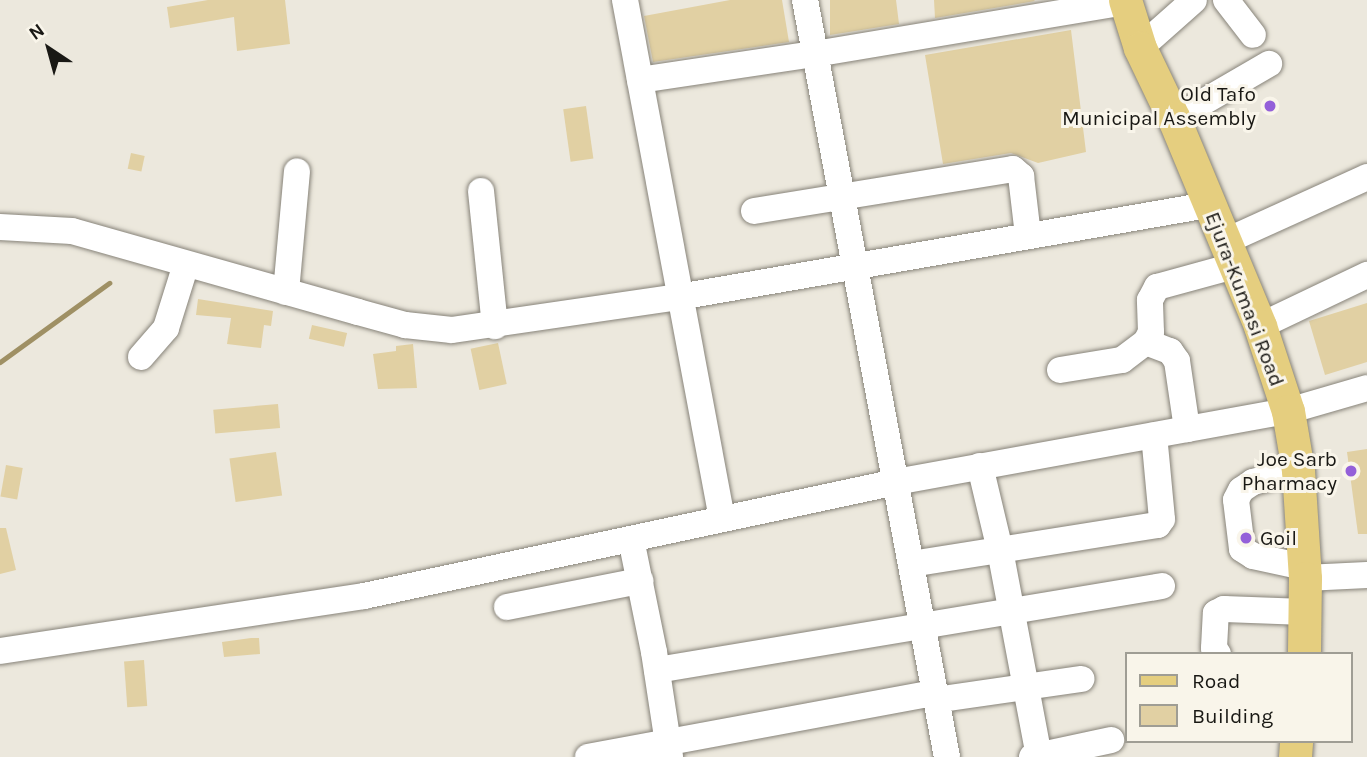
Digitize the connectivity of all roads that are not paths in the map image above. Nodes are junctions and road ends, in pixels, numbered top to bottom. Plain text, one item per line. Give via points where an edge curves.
1 (625, 0) edge
2 (806, 0) edge
3 (1194, 0) edge
4 (1226, 0) edge
5 (1125, 1) edge
6 (1253, 34) dead end
7 (1140, 48) junction
8 (815, 54) junction
9 (1269, 64) dead end
10 (639, 80) junction
11 (1174, 119) junction
12 (297, 171) dead end
13 (1367, 177) edge
14 (481, 191) dead end
15 (842, 195) junction
16 (1208, 205) junction
17 (754, 211) dead end
18 (0, 227) edge
19 (1028, 236) junction
20 (1229, 254) junction
21 (186, 264) junction
22 (854, 265) junction
23 (1367, 275) edge
24 (286, 292) junction
25 (678, 297) junction
26 (495, 326) junction
27 (1260, 326) junction
28 (1146, 342) junction
29 (141, 357) dead end
30 (1060, 370) dead end
31 (1367, 387) edge
32 (1287, 411) junction
33 (1187, 429) junction
34 (1154, 435) junction
35 (980, 466) junction
36 (1298, 470) junction
37 (895, 482) junction
38 (722, 519) junction
39 (631, 539) junction
40 (1000, 550) junction
41 (911, 564) junction
42 (1305, 572) junction
43 (1367, 575) edge
44 (640, 581) junction
45 (1162, 586) dead end
46 (508, 607) dead end
47 (1012, 612) junction
48 (1305, 612) junction
49 (922, 627) junction
50 (0, 651) edge
51 (1217, 652) edge
52 (1304, 652) edge
53 (657, 670) junction
54 (1081, 679) dead end
55 (1026, 686) junction
56 (934, 696) junction
57 (1111, 740) dead end
58 (669, 750) edge
59 (588, 757) edge
60 (947, 757) edge
61 (1037, 757) edge

1 - 10 street
2 - 8 street
3 - 7 street
4 - 6 street
5 - 7 main road, Ejura-Kumasi Road
5 - 8 street
7 - 11 main road, Ejura-Kumasi Road
8 - 10 street
8 - 15 street
9 - 11 street
10 - 25 street
11 - 16 main road, Ejura-Kumasi Road
12 - 24 street
13 - 20 street
14 - 26 street
15 - 17 street
15 - 19 street via 1013,169 1021,176
15 - 22 street
16 - 19 street
16 - 20 main road, Ejura-Kumasi Road
18 - 21 street via 72,231
19 - 22 street
20 - 27 main road, Ejura-Kumasi Road
20 - 28 street via 1157,287 1150,299 1151,332
21 - 24 street
21 - 29 street via 166,328
22 - 25 street
22 - 37 street
23 - 27 street
24 - 26 street via 405,325 452,330
25 - 26 street
25 - 38 street
27 - 32 main road, Ejura-Kumasi Road
28 - 30 street via 1122,360
28 - 33 street via 1170,351 1177,361
31 - 32 street
32 - 33 street
32 - 36 main road, Ejura-Kumasi Road
33 - 34 street
34 - 35 street
34 - 40 street via 1162,519 1158,525
35 - 37 street
35 - 40 street
36 - 42 main road, Ejura-Kumasi Road
36 - 42 street via 1253,482 1236,499 1242,549
37 - 38 street
37 - 41 street
38 - 39 street
39 - 44 street
39 - 50 street via 364,596
40 - 41 street
40 - 47 street
41 - 49 street
42 - 43 street
42 - 48 main road, Ejura-Kumasi Road
44 - 46 street
44 - 53 street
45 - 47 street
47 - 49 street
47 - 55 street
48 - 51 street via 1224,609 1216,613
48 - 52 main road, Ejura-Kumasi Road
49 - 53 street
49 - 56 street
53 - 58 street
54 - 55 street
55 - 56 street
55 - 61 street
56 - 58 street
56 - 60 street
57 - 61 street
58 - 59 street

